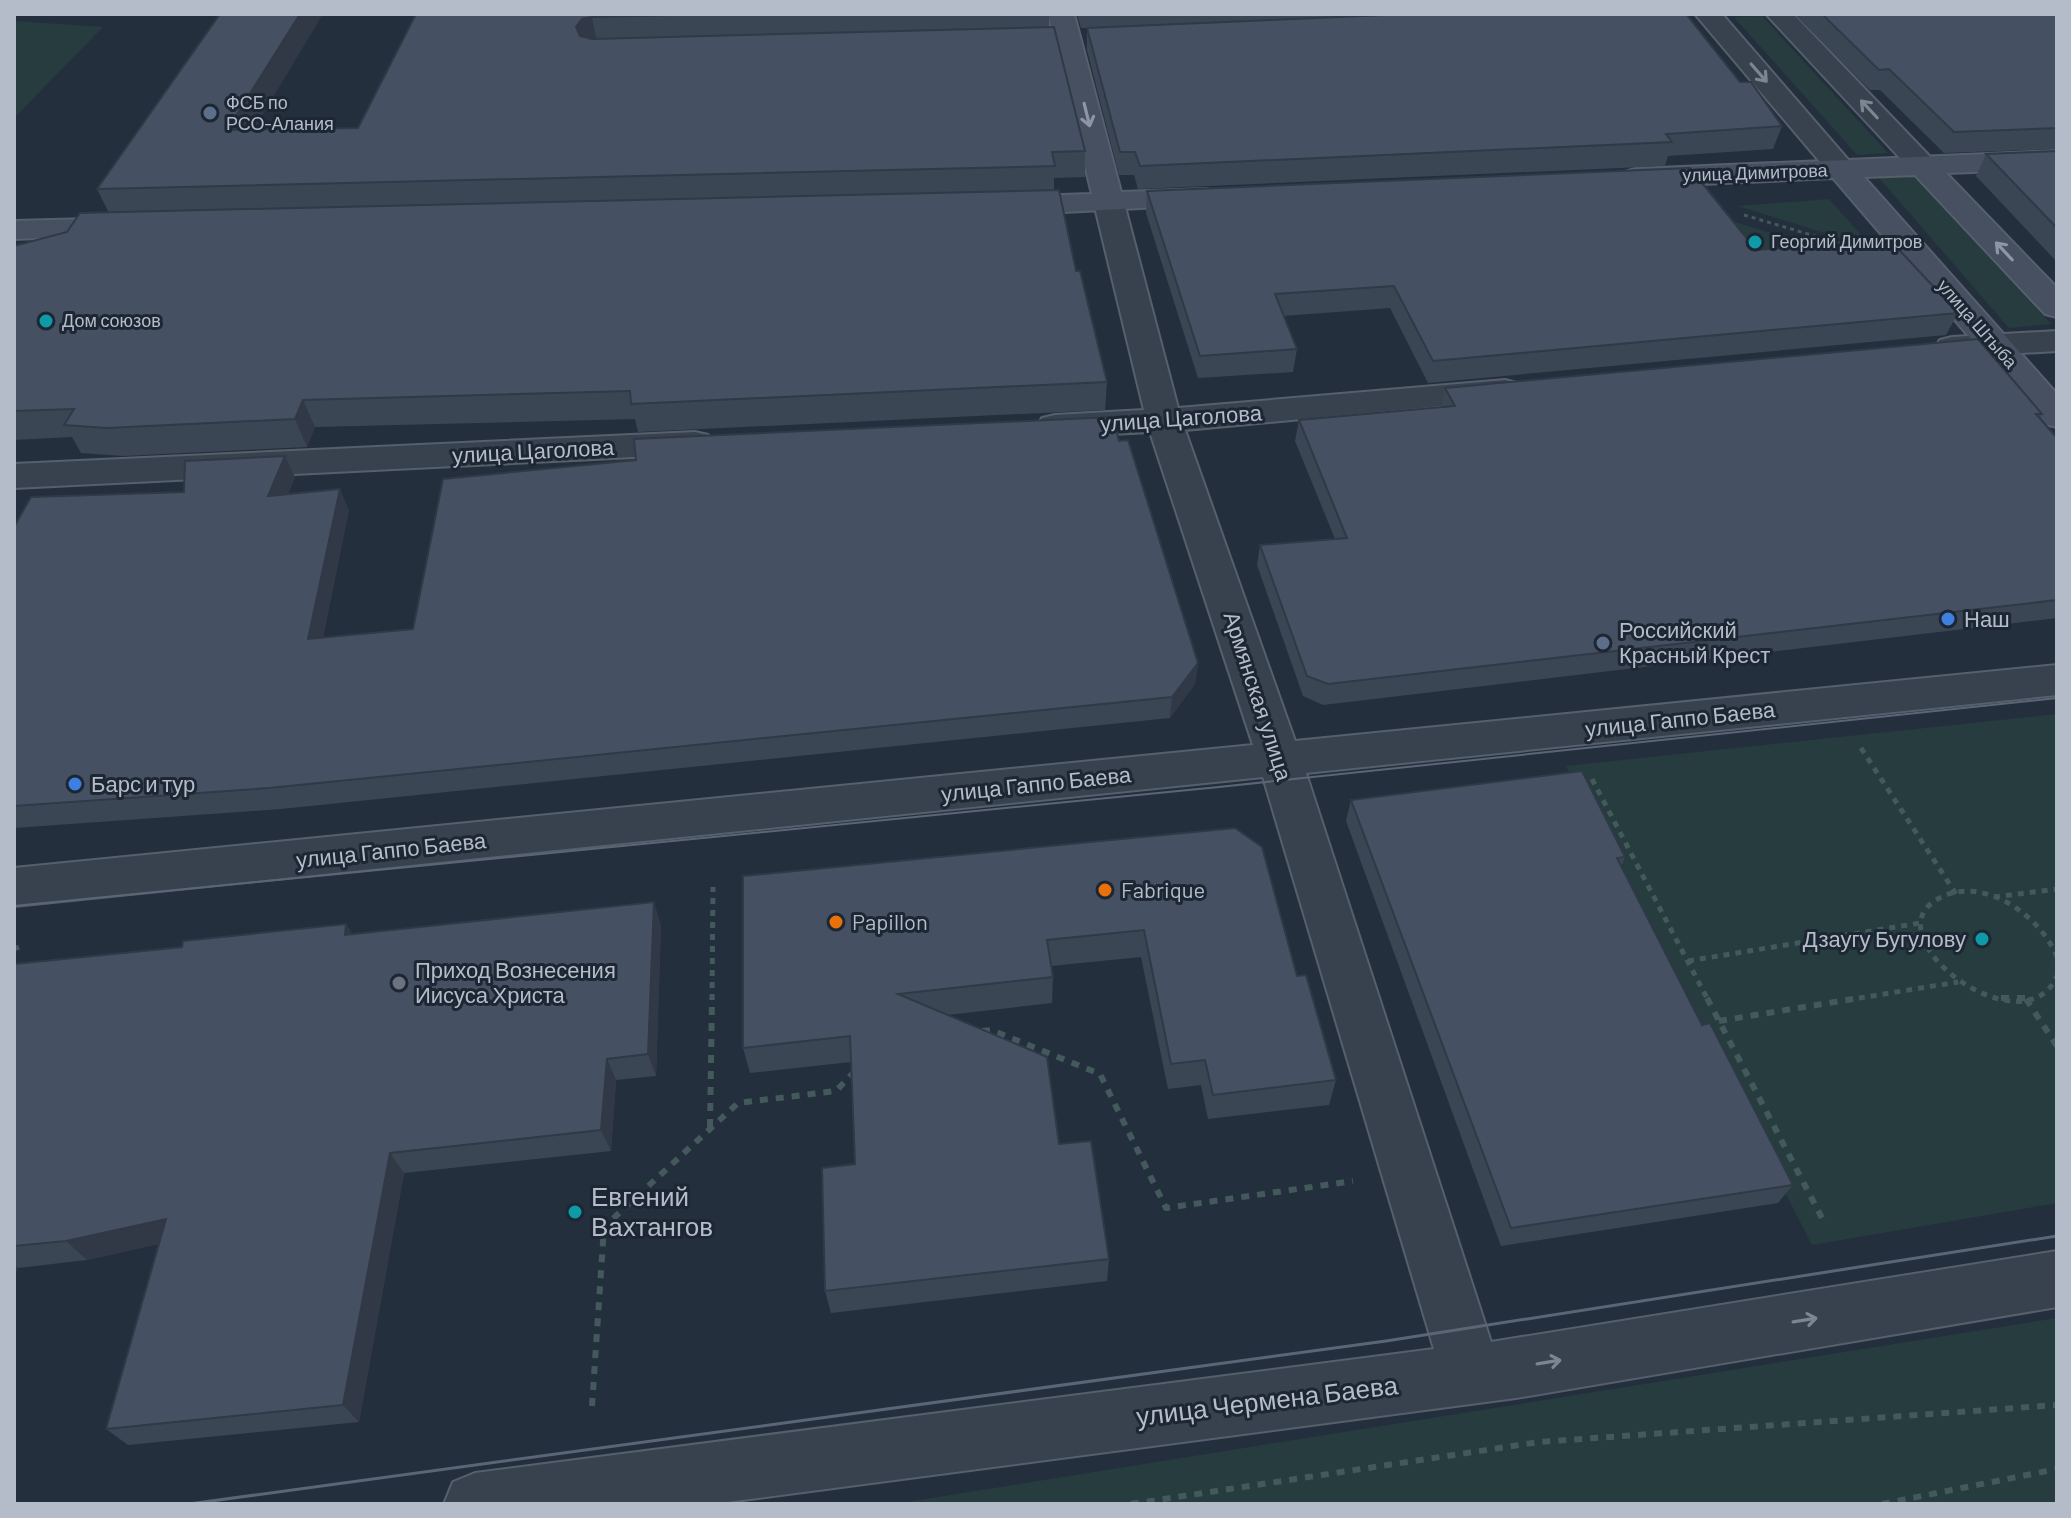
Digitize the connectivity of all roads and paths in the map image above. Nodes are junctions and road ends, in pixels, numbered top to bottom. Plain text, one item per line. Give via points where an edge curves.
1 (1708, 14) edge
2 (1779, 14) edge
3 (1065, 33) edge
4 (2057, 160) edge
5 (1923, 166) junction
6 (1841, 169) junction
7 (1604, 179) edge
8 (1229, 197) edge
9 (1109, 203) junction
10 (972, 207) edge
11 (1730, 211) dead end
12 (150, 226) edge
13 (14, 230) edge
14 (1845, 245) edge
15 (2057, 307) edge
16 (2057, 341) edge
17 (1995, 344) junction
18 (1925, 350) edge
19 (1533, 387) edge
20 (2057, 416) edge
21 (1164, 421) junction
22 (1020, 428) edge
23 (733, 442) edge
24 (14, 476) edge
25 (2057, 680) edge
26 (1861, 748) dead end
27 (1279, 760) junction
28 (1592, 779) dead end
29 (14, 887) edge
30 (713, 887) dead end
31 (2057, 889) edge
32 (1956, 894) junction
33 (1993, 898) junction
34 (1920, 923) junction
35 (2057, 957) edge
36 (1688, 961) junction
37 (2057, 976) edge
38 (1959, 982) junction
39 (2026, 999) junction
40 (1719, 1021) junction
41 (975, 1032) edge
42 (2057, 1046) edge
43 (864, 1060) edge
44 (710, 1128) junction
45 (1361, 1180) dead end
46 (1822, 1218) dead end
47 (2057, 1279) edge
48 (1471, 1373) junction
49 (2057, 1405) edge
50 (592, 1406) dead end
51 (2057, 1469) edge
52 (475, 1504) edge
53 (1131, 1504) edge
54 (1882, 1504) edge

1 -> 6 street, улица Штыба
5 -> 2 street
3 -> 9 main road, Армянская улица
4 - 5 main road, улица Димитрова
5 - 6 main road, улица Димитрова
15 -> 5 main road
6 - 7 main road, улица Димитрова
6 - 17 main road, улица Штыба
8 - 9 main road
9 - 10 main road
9 - 21 street, Армянская улица
11 - 14 path
12 - 13 main road
16 - 17 street
17 - 18 street
17 - 20 main road, улица Штыба
19 - 21 street, улица Цаголова
21 - 22 street, улица Цаголова
21 - 27 street, Армянская улица
23 - 24 street, улица Цаголова
25 - 27 street, улица Гаппо Баева
26 - 32 path
27 - 29 street, улица Гаппо Баева
27 - 48 street, Армянская улица
28 - 36 path
30 - 44 path
31 - 33 path
32 - 33 path
32 - 34 path via 1928,906
33 - 35 path via 2040,926
34 - 36 path
34 - 38 path via 1924,943
36 - 40 path
37 - 39 path via 2054,986
38 - 39 path via 1986,995
38 - 40 path
39 - 42 path
40 - 46 path
41 - 45 path via 991,1030 1100,1074 1166,1208
43 - 44 path via 836,1091 738,1103
44 - 50 path via 604,1227
48 -> 47 street, улица Чермена Баева
48 - 52 street, улица Чермена Баева
49 - 53 path via 1539,1442
51 - 54 path

